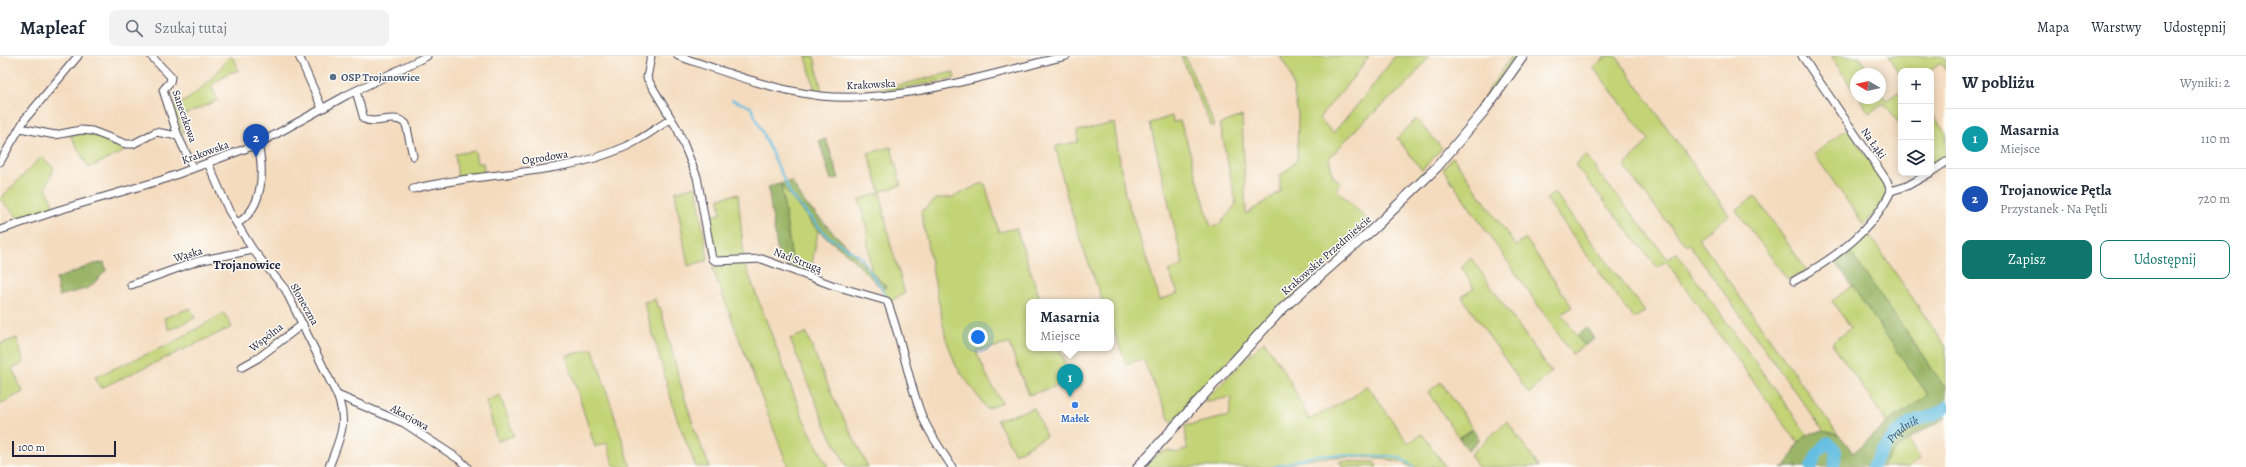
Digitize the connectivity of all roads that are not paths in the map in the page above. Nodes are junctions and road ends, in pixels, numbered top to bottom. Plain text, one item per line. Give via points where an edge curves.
1 (78, 56) edge
2 (151, 56) edge
3 (300, 56) edge
4 (427, 56) edge
5 (650, 56) edge
6 (678, 56) edge
7 (1066, 56) edge
8 (1523, 56) edge
9 (1802, 56) edge
10 (356, 92) junction
11 (322, 108) junction
12 (671, 119) junction
13 (20, 128) junction
14 (178, 136) junction
15 (258, 144) junction
16 (413, 156) dead end
17 (0, 162) edge
18 (1946, 162) edge
19 (208, 163) junction
20 (193, 168) junction
21 (1934, 171) edge
22 (1925, 176) edge
23 (413, 189) dead end
24 (1891, 191) junction
25 (238, 223) junction
26 (0, 230) edge
27 (253, 250) junction
28 (1794, 281) dead end
29 (131, 285) dead end
30 (303, 324) junction
31 (242, 367) dead end
32 (337, 395) junction
33 (329, 467) edge
34 (467, 467) edge
35 (952, 467) edge
36 (1138, 467) edge

1 - 13 street via 34,106
2 - 14 street, Saneczkowa via 171,77 163,90
3 - 11 street
4 - 10 street, Krakowska
5 - 12 street, Nad Strugą via 648,78
6 - 7 street, Krakowska via 765,84 822,96 856,98 912,91
8 - 36 main road, Krakowskie Przedmieście via 1484,111 1436,168 1378,225 1282,309
9 - 24 street, Na Łąki via 1887,180
10 - 11 street, Krakowska
10 - 16 street via 364,119 398,119 406,124
11 - 15 street, Krakowska
12 - 23 street, Ogrodowa via 626,147 577,163 506,175 434,183
12 - 35 street, Nad Strugą via 687,148 697,178 712,259 762,259 832,286 887,302 897,327 920,412
13 - 14 street via 55,135 81,130 92,131 126,144 133,144 156,132
13 - 17 street
14 - 20 street, Saneczkowa
15 - 19 street, Krakowska
15 - 25 street via 261,172 259,194
18 - 21 street
19 - 20 street, Krakowska
19 - 25 street, Słoneczna via 225,203
20 - 26 street, Krakowska
22 - 24 street
24 - 28 street via 1874,217 1849,246
25 - 27 street, Słoneczna
27 - 29 street, Wąska via 198,261
27 - 30 street, Słoneczna via 285,289
30 - 31 street, Wspólna
30 - 32 street, Słoneczna
32 - 33 street, Słoneczna via 344,422
32 - 34 street, Akacjowa via 404,423

